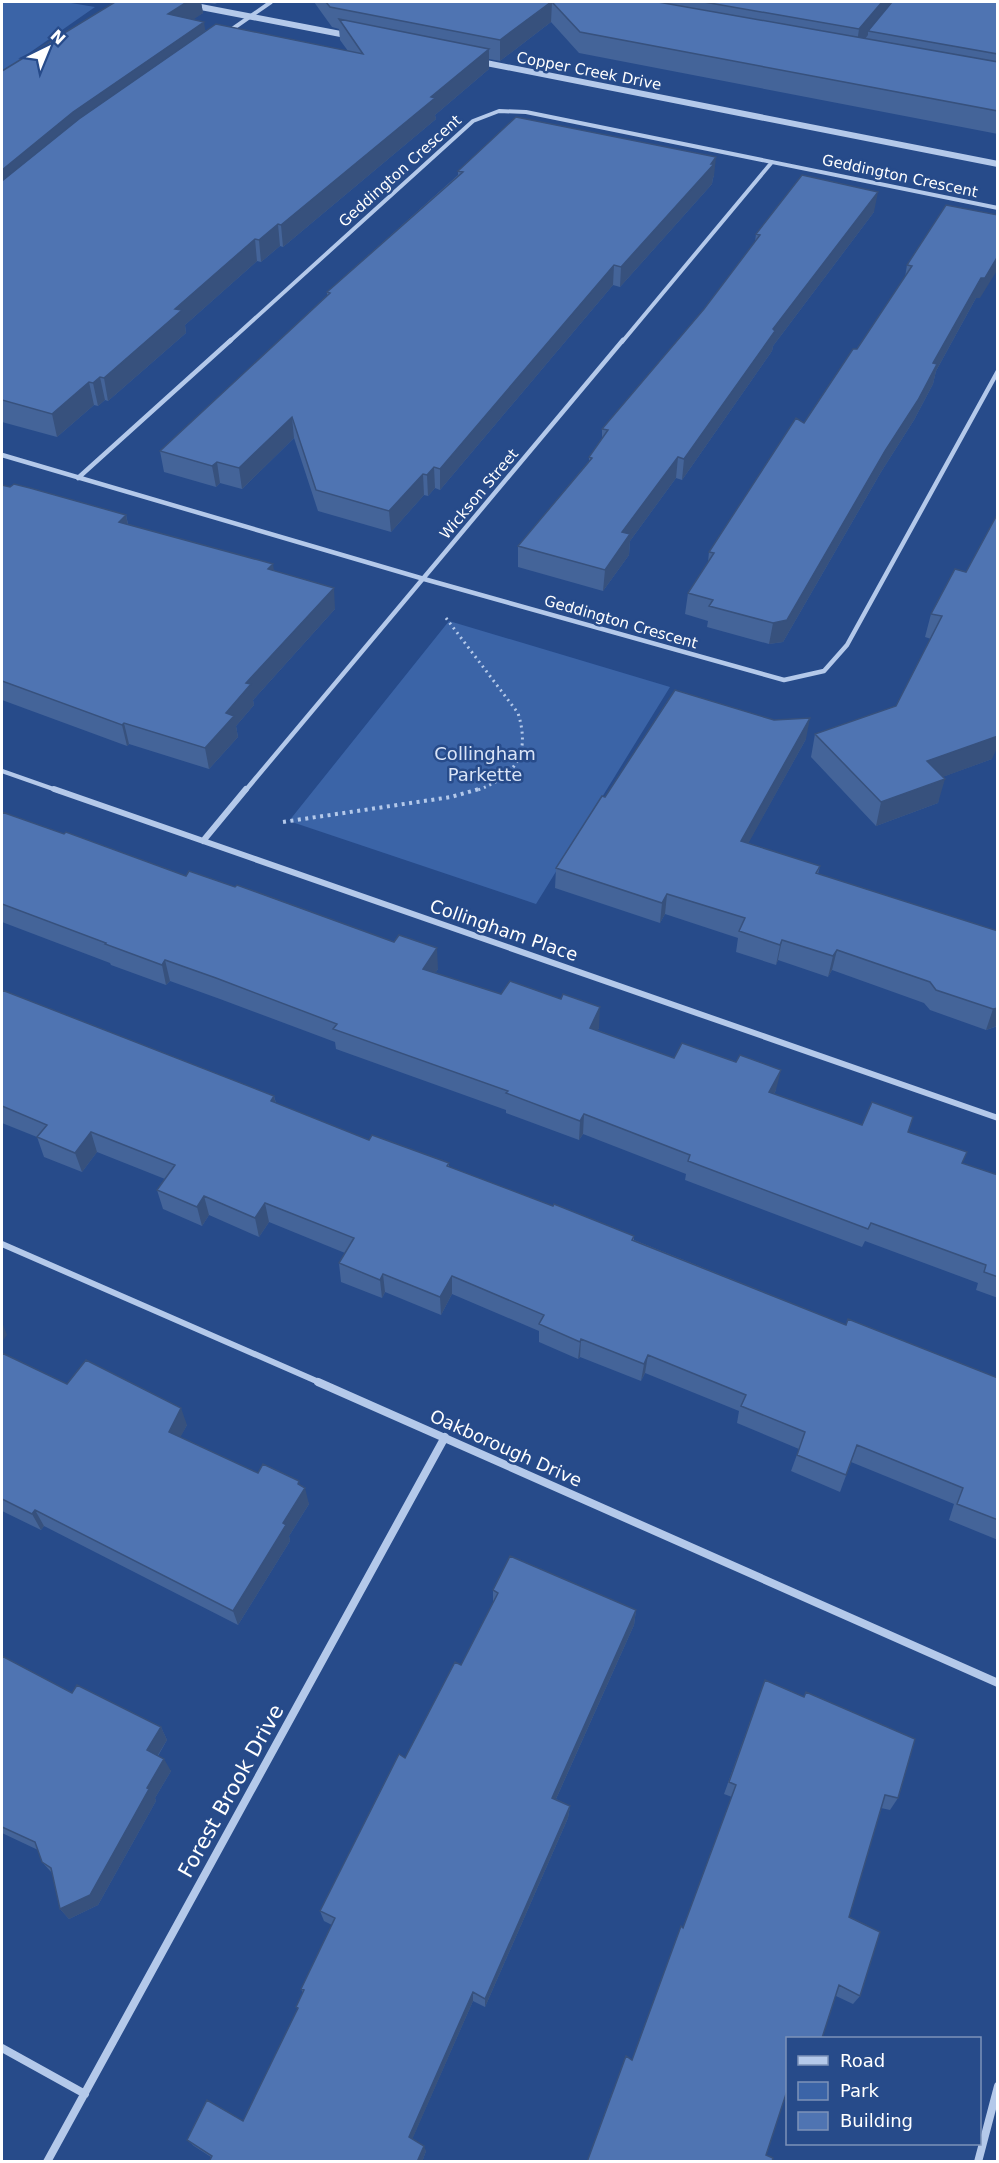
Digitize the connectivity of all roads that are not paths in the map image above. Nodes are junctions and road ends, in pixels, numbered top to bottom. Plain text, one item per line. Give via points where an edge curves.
1 (175, 2) edge
2 (272, 2) edge
3 (251, 16) junction
4 (223, 35) edge
5 (358, 38) edge
6 (463, 58) edge
7 (772, 162) junction
8 (998, 164) edge
9 (998, 208) edge
10 (998, 371) edge
11 (2, 456) edge
12 (78, 478) junction
13 (424, 579) junction
14 (2, 771) edge
15 (203, 841) junction
16 (998, 1118) edge
17 (2, 1244) edge
18 (445, 1437) junction
19 (998, 1683) edge
20 (2, 2048) edge
21 (998, 2086) edge
22 (85, 2094) junction
23 (47, 2162) edge
24 (978, 2162) edge

1 - 3 street
2 - 3 street
3 - 4 street
3 - 5 street
6 - 8 street, Copper Creek Drive
7 - 9 street, Geddington Crescent
7 - 12 street, Geddington Crescent via 526,112 499,111 473,121
7 - 13 street, Wickson Street
10 - 13 street, Geddington Crescent via 846,645 824,671 784,680
11 - 12 street, Geddington Crescent
12 - 13 street, Geddington Crescent
13 - 15 street, Wickson Street
14 - 15 street, Collingham Place
15 - 16 street, Collingham Place
17 - 18 street, Oakborough Drive
18 - 19 street, Oakborough Drive
18 - 22 street, Forest Brook Drive
20 - 22 street
21 - 24 street
22 - 23 street, Forest Brook Drive

